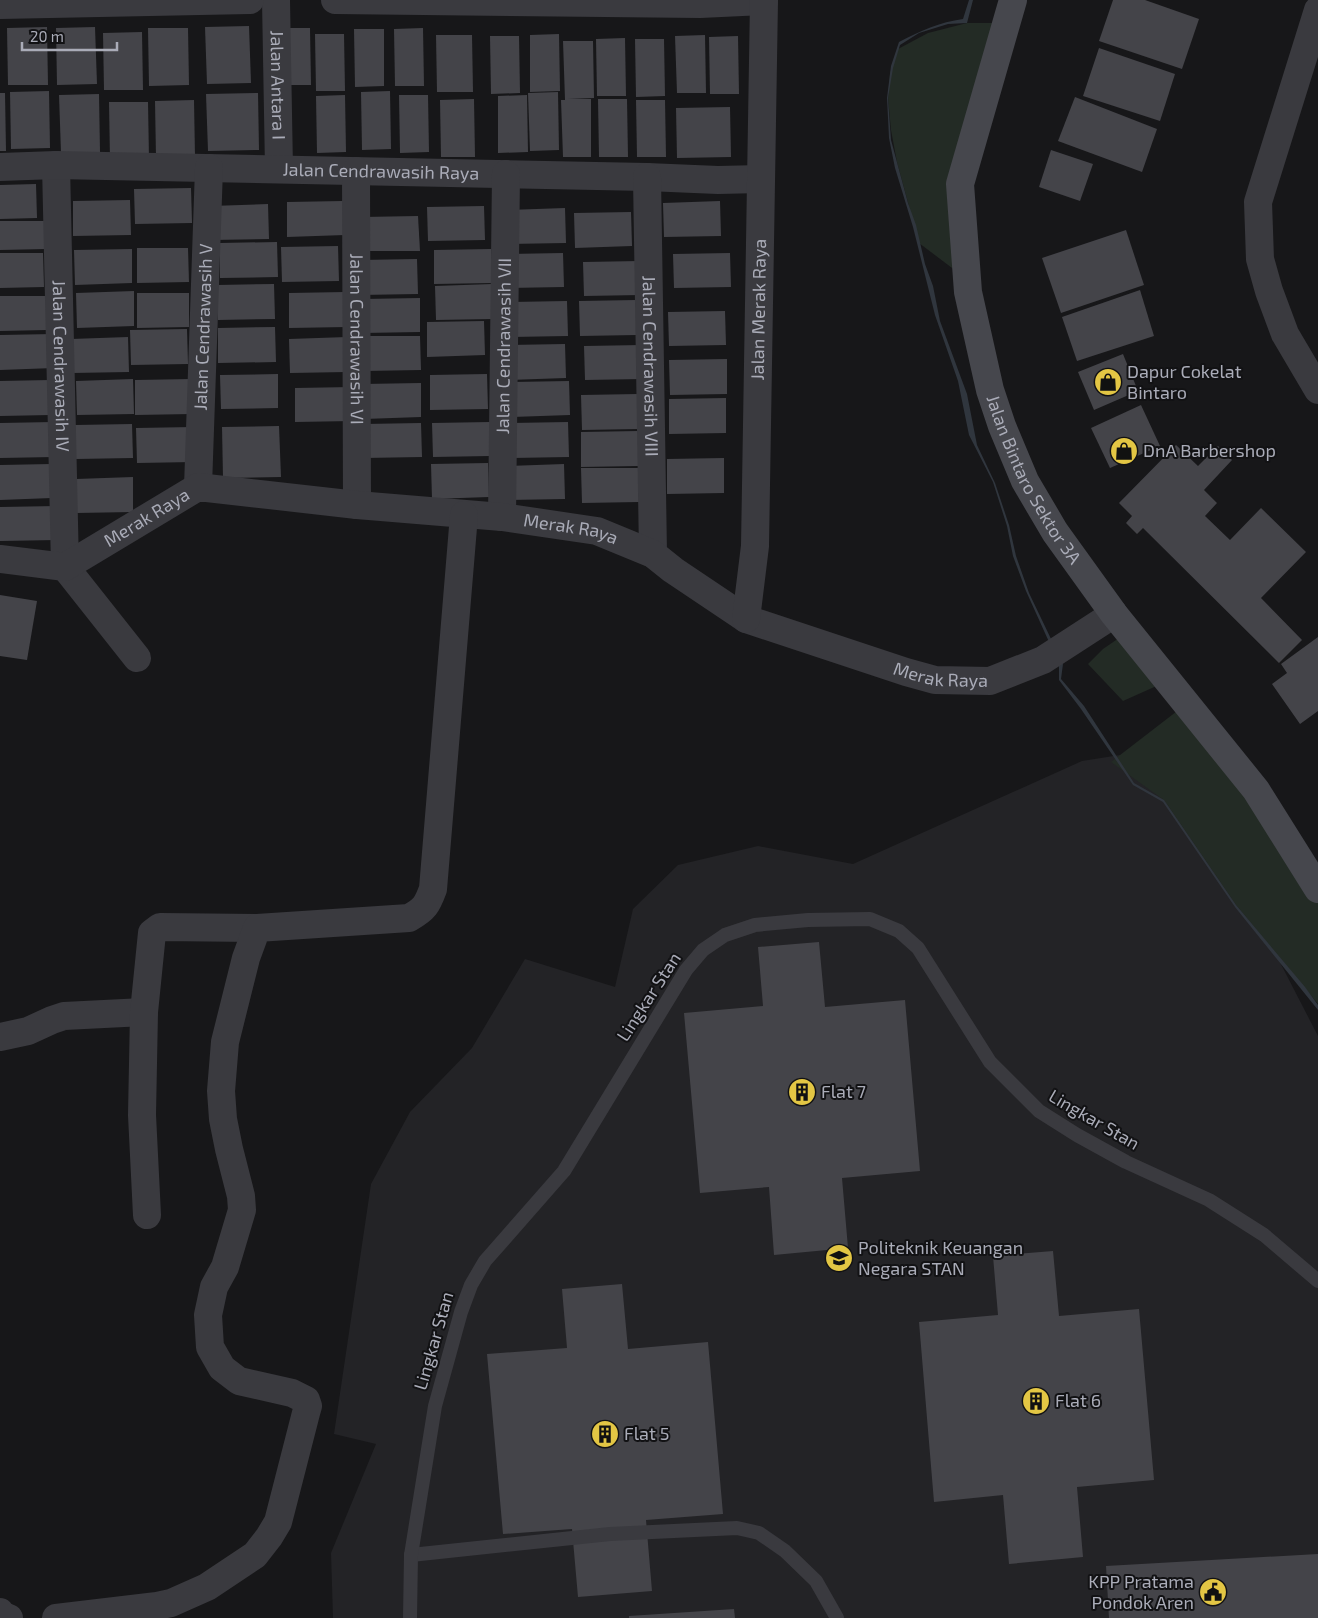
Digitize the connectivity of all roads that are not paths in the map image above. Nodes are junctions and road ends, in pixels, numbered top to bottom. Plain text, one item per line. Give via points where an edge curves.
1 (250, 0) edge
2 (276, 0) edge
3 (335, 0) edge
4 (1013, 0) edge
5 (764, 1) edge
6 (0, 5) edge
7 (1318, 10) edge
8 (56, 165) junction
9 (0, 167) edge
10 (209, 168) junction
11 (279, 169) junction
12 (356, 171) junction
13 (506, 174) junction
14 (647, 177) junction
15 (761, 179) junction
16 (1318, 390) edge
17 (198, 487) junction
18 (357, 505) junction
19 (464, 515) junction
20 (502, 517) junction
21 (652, 554) junction
22 (0, 559) edge
23 (64, 567) junction
24 (1114, 614) junction
25 (746, 619) junction
26 (138, 658) dead end
27 (1318, 889) edge
28 (256, 928) junction
29 (144, 1012) junction
30 (0, 1037) edge
31 (148, 1215) dead end
32 (1318, 1281) edge
33 (411, 1555) junction
34 (0, 1612) edge
35 (9, 1618) edge
36 (56, 1618) edge
37 (410, 1618) edge
38 (837, 1618) edge

1 - 6 street
2 - 11 street, Jalan Antara I
3 - 5 street via 700,4
4 - 24 main road, Jalan Bintaro Sektor 3A via 960,184 968,292 990,390 1025,481 1055,532
5 - 15 street, Jalan Merak Raya
7 - 16 street via 1258,202 1260,260 1268,291 1285,334
8 - 9 street, Jalan Cendrawasih Raya
8 - 10 street, Jalan Cendrawasih Raya
8 - 23 street, Jalan Cendrawasih IV
10 - 11 street, Jalan Cendrawasih Raya
10 - 17 street, Jalan Cendrawasih V
11 - 12 street, Jalan Cendrawasih Raya
12 - 13 street, Jalan Cendrawasih Raya
12 - 18 street, Jalan Cendrawasih VI
13 - 14 street, Jalan Cendrawasih Raya
13 - 20 street, Jalan Cendrawasih VII
14 - 15 street, Jalan Cendrawasih Raya
14 - 21 street, Jalan Cendrawasih VIII
15 - 25 street, Jalan Merak Raya via 754,546
17 - 18 street, Merak Raya
17 - 23 street, Merak Raya
18 - 19 street, Merak Raya
19 - 20 street, Merak Raya
19 - 28 street via 434,889 427,905 409,918
20 - 21 street, Merak Raya via 597,531
21 - 25 street, Merak Raya
22 - 23 street
23 - 26 street
24 - 25 street, Merak Raya via 1043,660 990,681 935,680
24 - 27 main road, Jalan Bintaro Sektor 3A via 1256,790
28 - 29 street via 160,927 152,933
28 - 36 street via 225,1042 221,1091 228,1149 242,1210 225,1266 214,1287 208,1316 210,1347 222,1368 239,1381 292,1393 306,1400 308,1406 278,1522 255,1555 207,1587 171,1603
29 - 30 street via 64,1016 28,1032
29 - 31 street via 142,1115
32 - 33 lane, Lingkar Stan via 1264,1235 1209,1200 1126,1162 1039,1111 990,1062 918,948 899,931 870,919 755,925 725,935 703,950 686,970 564,1171 485,1261 471,1285 435,1406
33 - 37 lane, Lingkar Stan
33 - 38 lane via 610,1534 738,1528 759,1533 785,1551 816,1581
34 - 35 street

